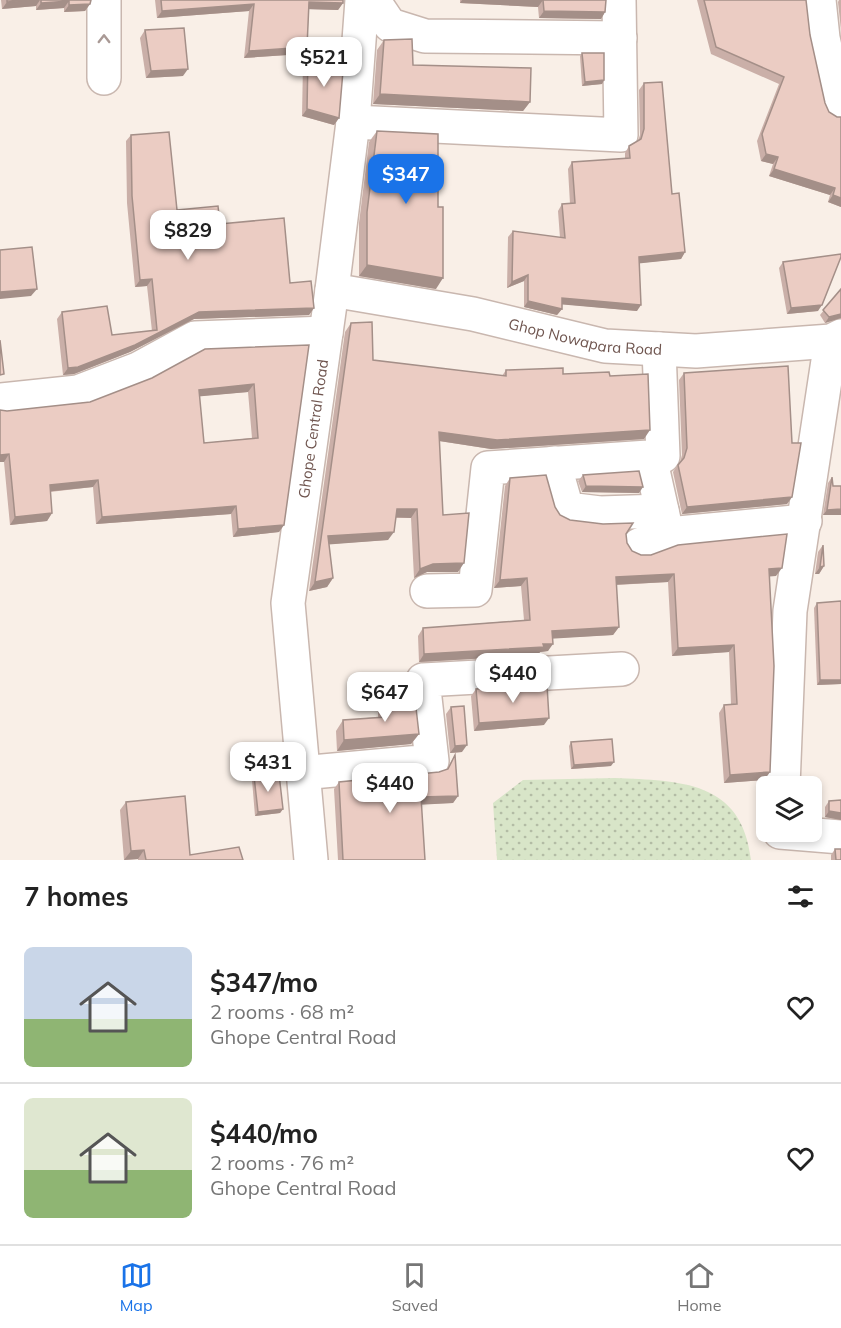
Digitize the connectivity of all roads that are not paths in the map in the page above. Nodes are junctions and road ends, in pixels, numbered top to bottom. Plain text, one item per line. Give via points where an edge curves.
1 (104, 0) edge
2 (362, 0) edge
3 (373, 0) edge
4 (619, 0) edge
5 (819, 0) edge
6 (620, 38) junction
7 (832, 38) edge
8 (104, 78) dead end
9 (841, 106) edge
10 (352, 122) junction
11 (332, 290) junction
12 (326, 333) junction
13 (836, 338) edge
14 (659, 349) junction
15 (832, 392) edge
16 (0, 400) edge
17 (828, 453) edge
18 (650, 457) junction
19 (554, 463) junction
20 (805, 521) junction
21 (656, 530) junction
22 (427, 591) dead end
23 (622, 669) dead end
24 (312, 771) dead end
25 (783, 776) edge
26 (822, 835) edge
27 (841, 837) edge
28 (778, 842) edge
29 (310, 860) edge
30 (776, 860) edge

8 -> 1 street
2 - 10 street, Ghope Central Road
3 - 6 street via 390,25 425,36
4 - 6 street
5 - 7 street
6 - 10 street via 621,135
7 - 9 street
10 - 11 street, Ghope Central Road
11 - 12 street, Ghope Central Road
11 - 14 street, Ghop Nowapara Road via 473,314 605,346
12 - 16 street via 195,338 138,369 78,392
12 - 29 street, Ghope Central Road via 288,603
13 - 14 street, Ghop Nowapara Road via 696,351
13 - 15 street
14 - 18 street via 663,456
15 - 17 street
17 - 20 street
18 - 19 street
18 - 21 street
19 - 21 street via 567,508 600,513
19 - 22 street via 488,468 475,590
20 - 21 street
20 - 25 street via 790,611
23 - 24 street via 423,680 432,761
26 - 27 street
28 - 30 street

